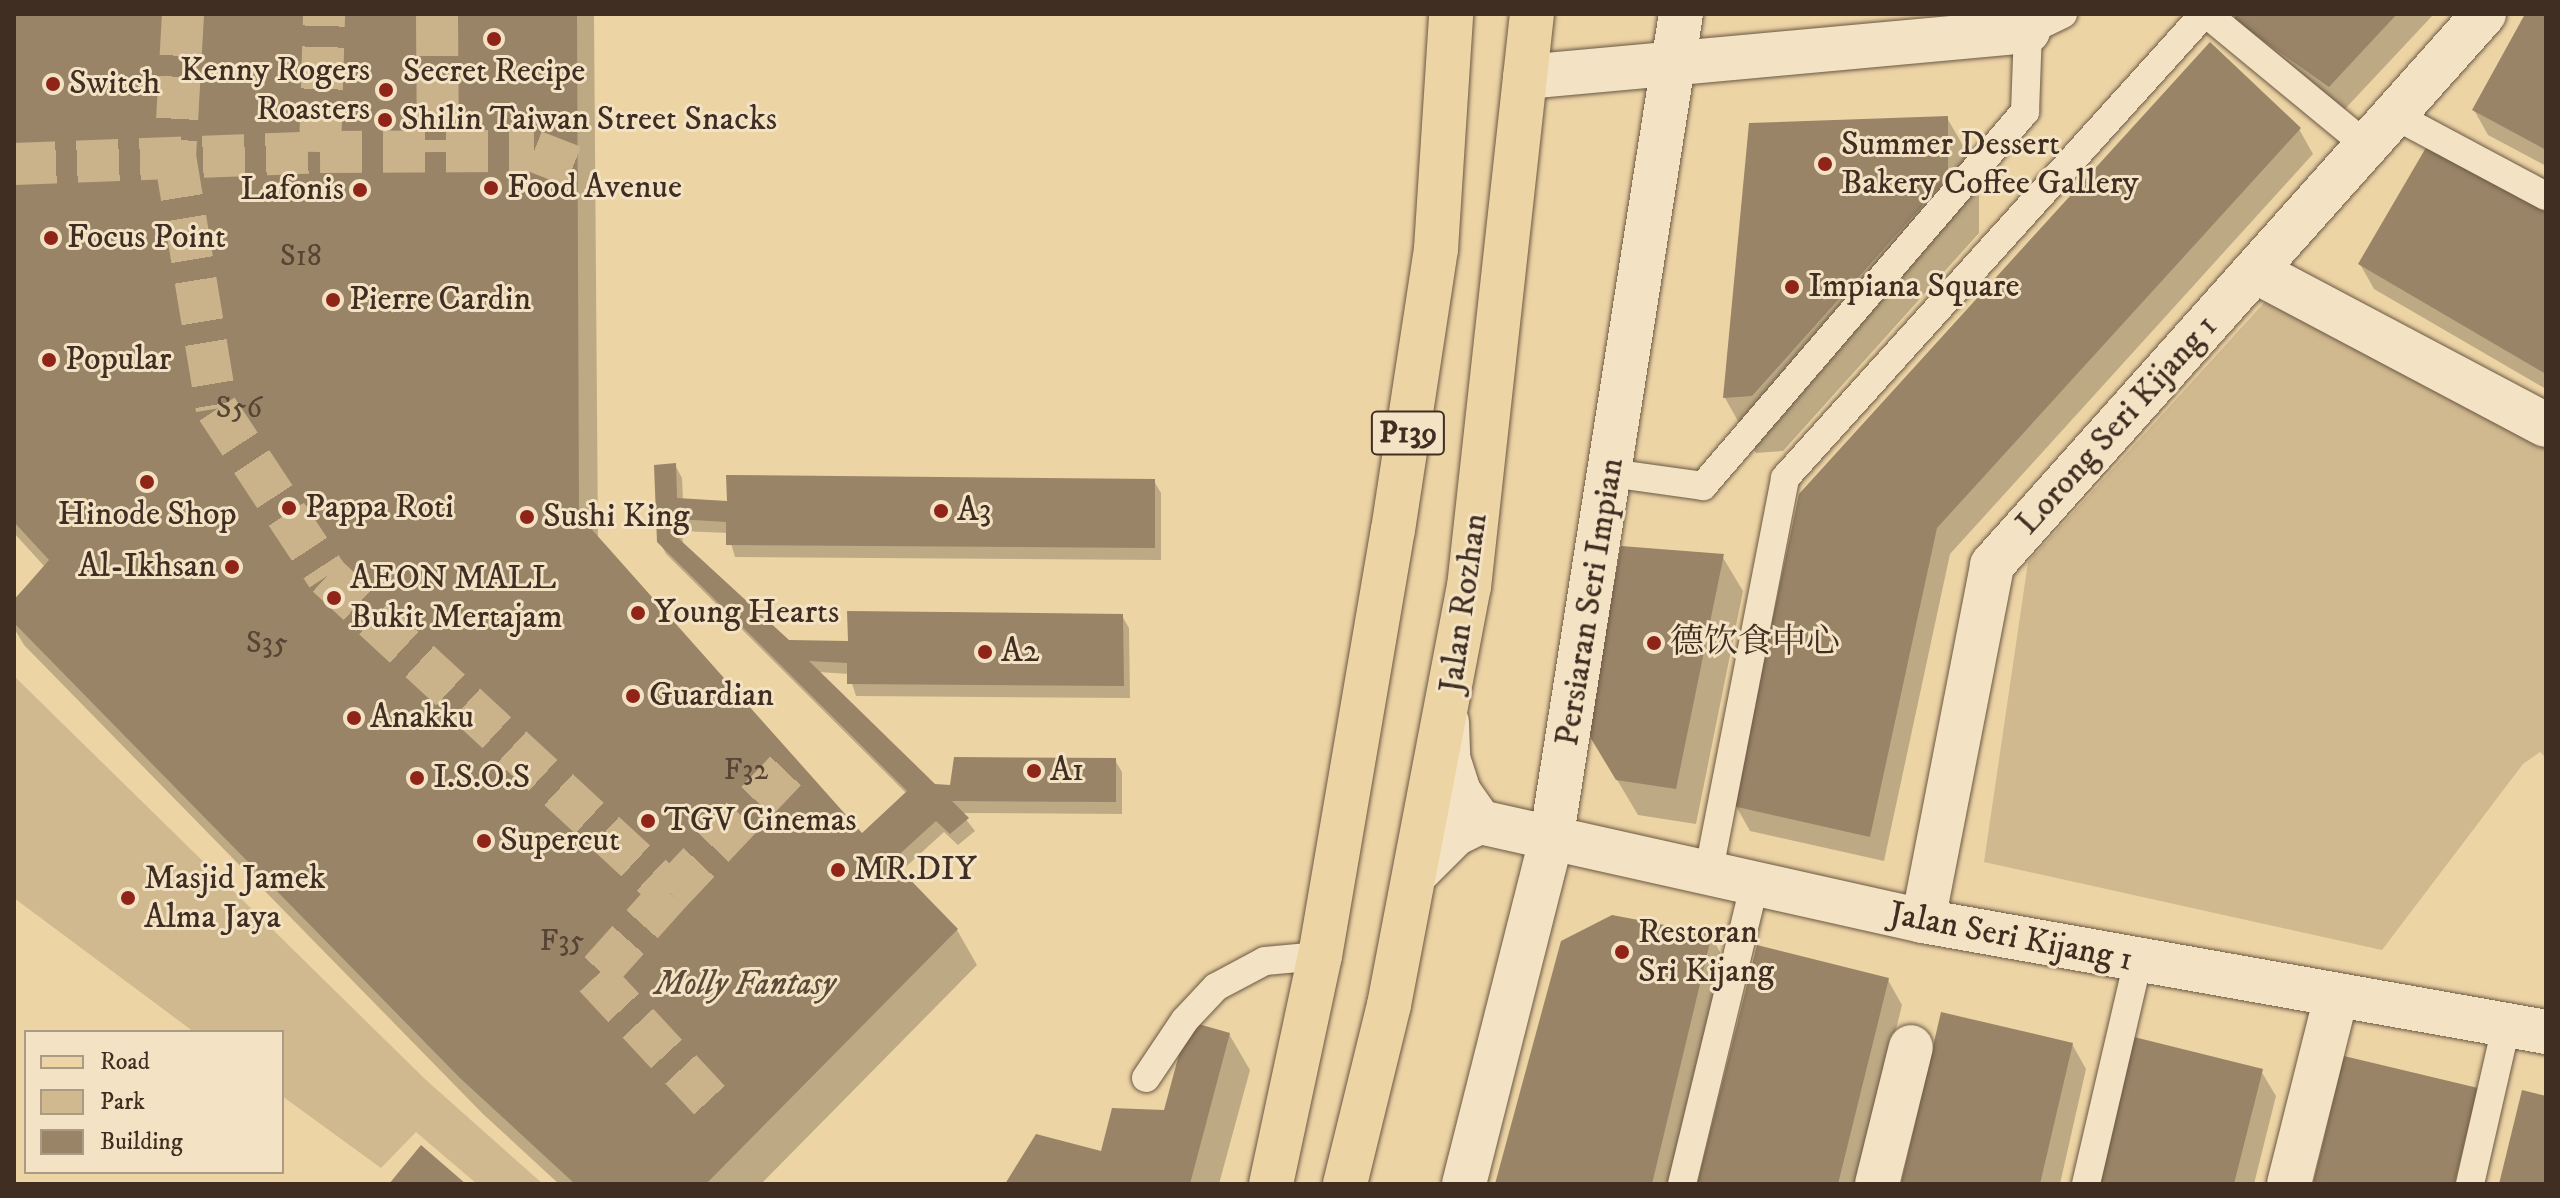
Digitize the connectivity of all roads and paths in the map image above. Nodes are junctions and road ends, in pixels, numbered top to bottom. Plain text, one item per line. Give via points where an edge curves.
1 (1451, 14) edge
2 (1532, 14) edge
3 (1681, 14) edge
4 (2205, 14) edge
5 (2484, 14) edge
6 (2039, 20) edge
7 (1678, 59) junction
8 (1525, 77) junction
9 (2380, 130) junction
10 (2546, 196) edge
11 (2255, 271) junction
12 (2546, 425) edge
13 (1611, 473) junction
14 (1447, 722) junction
15 (1480, 822) junction
16 (1551, 841) junction
17 (1416, 873) junction
18 (1708, 875) junction
19 (1754, 887) junction
20 (1923, 921) junction
21 (1320, 956) junction
22 (2138, 961) junction
23 (2336, 997) junction
24 (2526, 1028) edge
25 (1911, 1047) dead end
26 (1146, 1078) dead end
27 (1271, 1184) edge
28 (1345, 1184) edge
29 (1464, 1184) edge
30 (1682, 1184) edge
31 (1877, 1184) edge
32 (2086, 1184) edge
33 (2289, 1184) edge
34 (2470, 1184) edge

1 - 21 main road, P139 via 1436,249 1358,751
2 - 8 main road, Jalan Rozhan / P139
3 - 7 street, Persiaran Seri Impian
4 - 9 lane
4 - 18 lane via 1785,478
5 - 9 street, Lorong Seri Kijang 1
6 - 7 street
6 - 13 lane via 2025,112 1703,486
7 - 8 street
7 - 13 street, Persiaran Seri Impian
8 - 14 main road, Jalan Rozhan / P139 via 1469,587
9 - 10 lane
9 - 11 street, Lorong Seri Kijang 1
11 - 12 street
11 - 20 street, Lorong Seri Kijang 1 via 1992,565
13 - 16 street, Persiaran Seri Impian
14 - 15 street via 1448,758 1459,792
14 - 17 main road, Jalan Rozhan / P139
15 - 16 street, Jalan Seri Kijang 1
15 - 17 street via 1455,834
16 - 18 street, Jalan Seri Kijang 1
16 - 29 street, Persiaran Seri Impian
17 - 28 main road, Jalan Rozhan / P139
18 - 19 street, Jalan Seri Kijang 1
19 - 20 street, Jalan Seri Kijang 1
19 - 30 lane
20 - 22 street, Jalan Seri Kijang 1
21 - 26 lane via 1265,961 1216,987 1185,1020
21 - 27 main road, P139
22 - 23 street, Jalan Seri Kijang 1
22 - 32 lane
23 - 24 street, Jalan Seri Kijang 1
23 - 33 street
24 - 34 lane
25 - 31 street

